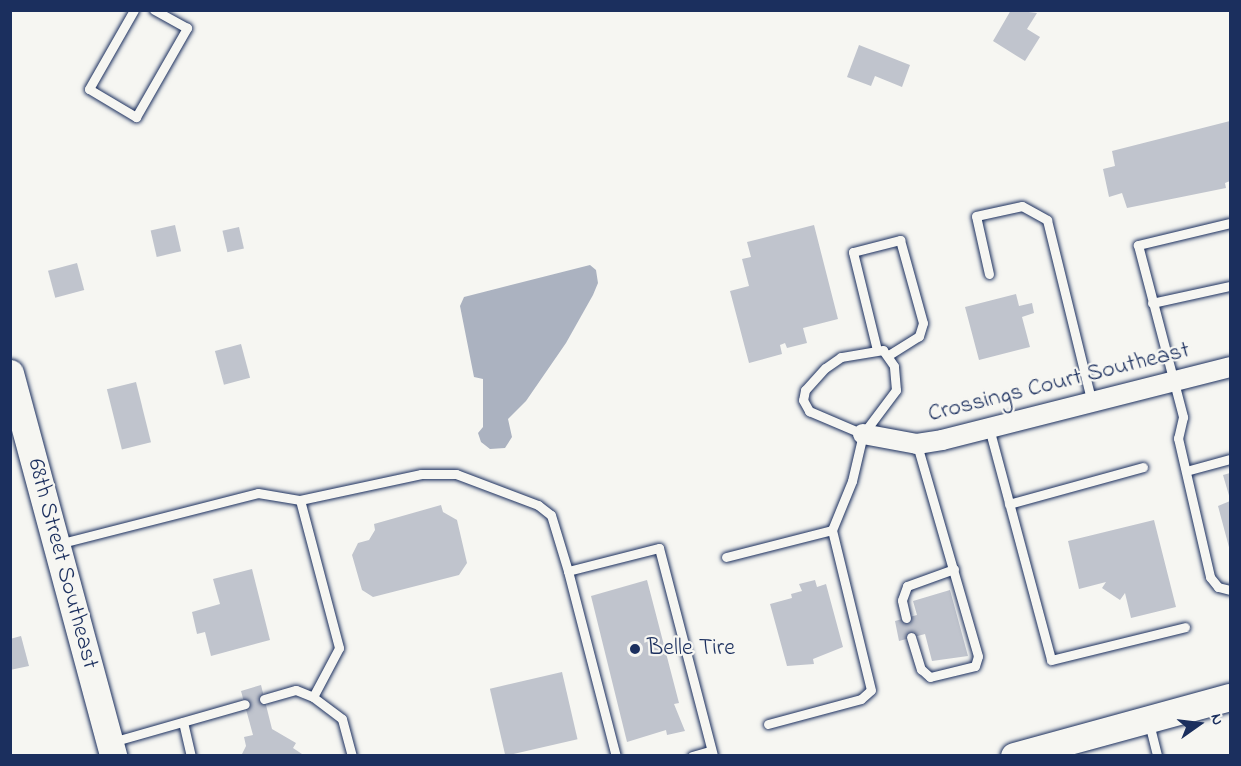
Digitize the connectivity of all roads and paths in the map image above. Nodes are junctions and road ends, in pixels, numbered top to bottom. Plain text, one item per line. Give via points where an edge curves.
1 (134, 10) edge
2 (154, 10) edge
3 (1230, 223) edge
4 (989, 274) dead end
5 (1230, 285) edge
6 (1152, 303) junction
7 (877, 350) junction
8 (889, 355) junction
9 (1230, 367) edge
10 (10, 374) edge
11 (1175, 381) junction
12 (1092, 403) junction
13 (989, 428) junction
14 (863, 434) junction
15 (917, 444) junction
16 (1230, 459) edge
17 (1143, 467) dead end
18 (1186, 471) junction
19 (300, 500) junction
20 (1010, 504) junction
21 (832, 530) junction
22 (57, 545) junction
23 (726, 557) dead end
24 (954, 569) junction
25 (568, 571) junction
26 (1230, 590) edge
27 (906, 618) dead end
28 (1185, 627) dead end
29 (911, 637) dead end
30 (313, 697) junction
31 (1230, 697) edge
32 (264, 699) dead end
33 (245, 704) dead end
34 (1149, 720) junction
35 (183, 722) junction
36 (768, 724) dead end
37 (112, 749) edge
38 (711, 753) edge
39 (191, 756) edge
40 (352, 756) edge
41 (616, 756) edge
42 (692, 756) edge
43 (1014, 756) edge
44 (1157, 756) edge

1 - 2 lane via 89,89 136,117 187,28
3 - 6 lane via 1138,245
4 - 12 lane via 976,216 1022,206 1047,220
5 - 6 lane
6 - 11 lane
7 - 8 lane
7 - 8 lane via 853,252 900,240 922,323 919,336
7 - 14 lane via 841,357 805,390 803,400 809,411
8 - 14 lane via 896,390
9 - 11 street, Crossings Court Southeast
10 - 22 main road, 68th Street Southeast
11 - 12 street, Crossings Court Southeast
11 - 18 lane via 1183,417 1178,438
12 - 13 street, Crossings Court Southeast
13 - 15 street, Crossings Court Southeast
13 - 20 lane
14 - 15 street, Crossings Court Southeast
14 - 21 lane via 852,481
15 - 24 lane
16 - 18 lane
17 - 20 lane
18 - 26 lane via 1210,577 1218,587
19 - 22 lane via 258,492
19 - 25 lane via 421,474 456,474 538,505 551,515
19 - 30 lane via 339,648
20 - 28 lane via 1051,660
21 - 23 lane
21 - 36 lane via 872,690 861,699
22 - 37 main road, 68th Street Southeast
24 - 27 lane via 907,586 902,600
24 - 29 lane via 976,647 975,666 930,677 921,669
25 - 38 lane via 659,548
25 - 41 lane
30 - 32 lane via 296,690
30 - 40 lane via 342,719
31 - 34 main road
33 - 35 lane
34 - 43 main road
34 - 44 lane
35 - 37 lane
35 - 39 lane
38 - 42 lane

